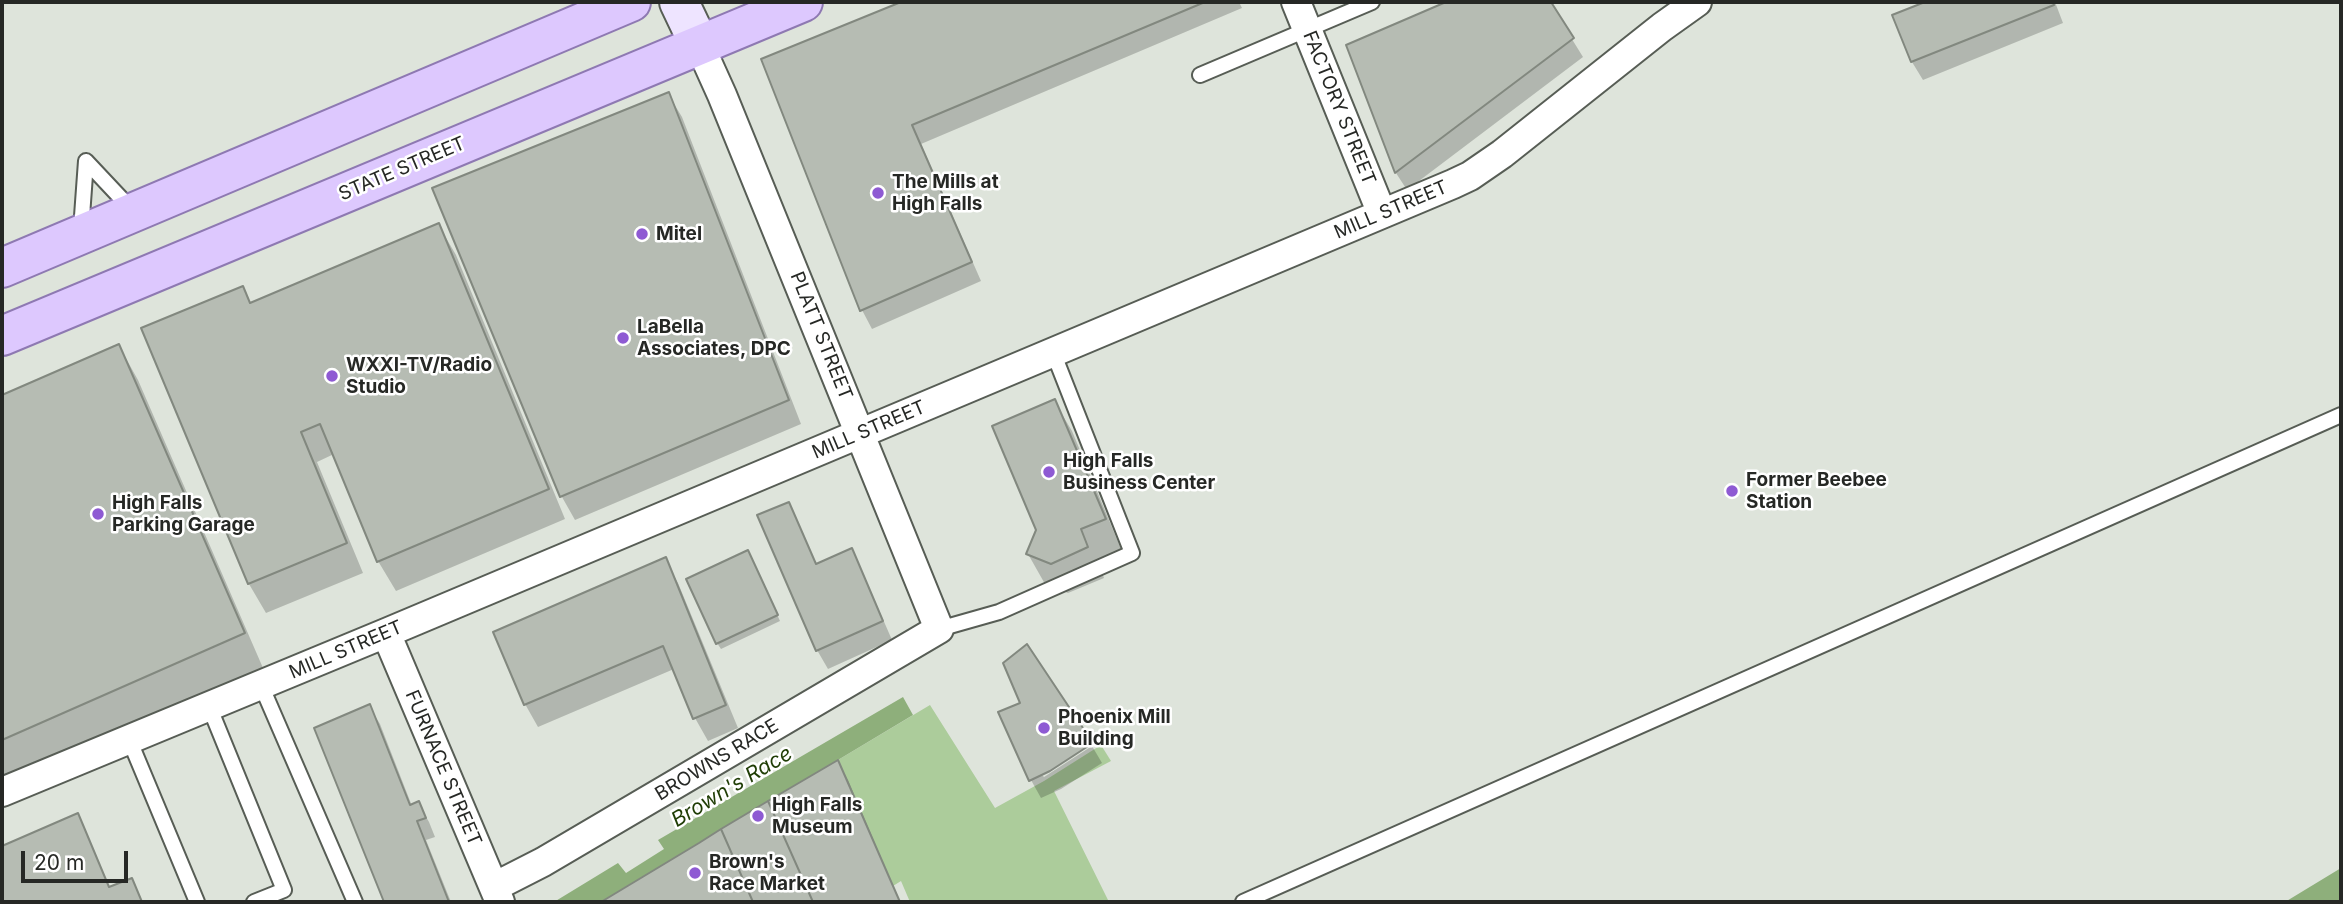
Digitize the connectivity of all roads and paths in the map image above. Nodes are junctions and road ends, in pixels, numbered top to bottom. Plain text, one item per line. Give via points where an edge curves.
1 (631, 2) edge
2 (679, 2) edge
3 (803, 2) edge
4 (1296, 2) edge
5 (1372, 2) edge
6 (1697, 2) edge
7 (1307, 29) junction
8 (699, 44) junction
9 (1200, 75) dead end
10 (133, 211) junction
11 (1382, 214) junction
12 (80, 235) junction
13 (2, 268) edge
14 (2, 336) edge
15 (1053, 352) junction
16 (2341, 415) edge
17 (861, 434) junction
18 (939, 629) junction
19 (386, 633) junction
20 (261, 685) junction
21 (209, 706) junction
22 (129, 740) junction
23 (2, 792) edge
24 (497, 895) edge
25 (287, 896) edge
26 (197, 902) edge
27 (254, 902) edge
28 (355, 902) edge
29 (1243, 902) edge

1 - 10 main road
2 - 8 main road
3 - 8 main road, STATE STREET
4 - 7 street, FACTORY STREET
5 - 7 lane
6 - 11 street, MILL STREET via 1485,166
7 - 9 lane
7 - 11 street, FACTORY STREET
8 - 14 main road, STATE STREET
8 - 17 street, PLATT STREET
10 - 12 main road
10 - 12 lane via 86,161
11 - 15 street, MILL STREET
12 - 13 main road
15 - 17 street, MILL STREET
15 - 18 lane via 1132,553 999,612
16 - 29 lane
17 - 18 street, PLATT STREET
17 - 19 street, MILL STREET
18 - 24 street, BROWNS RACE via 543,862
19 - 20 street, MILL STREET
19 - 24 street, FURNACE STREET
20 - 21 street, MILL STREET
20 - 28 lane
21 - 22 street, MILL STREET
21 - 25 lane
22 - 23 street, MILL STREET
22 - 26 lane
25 - 27 lane

